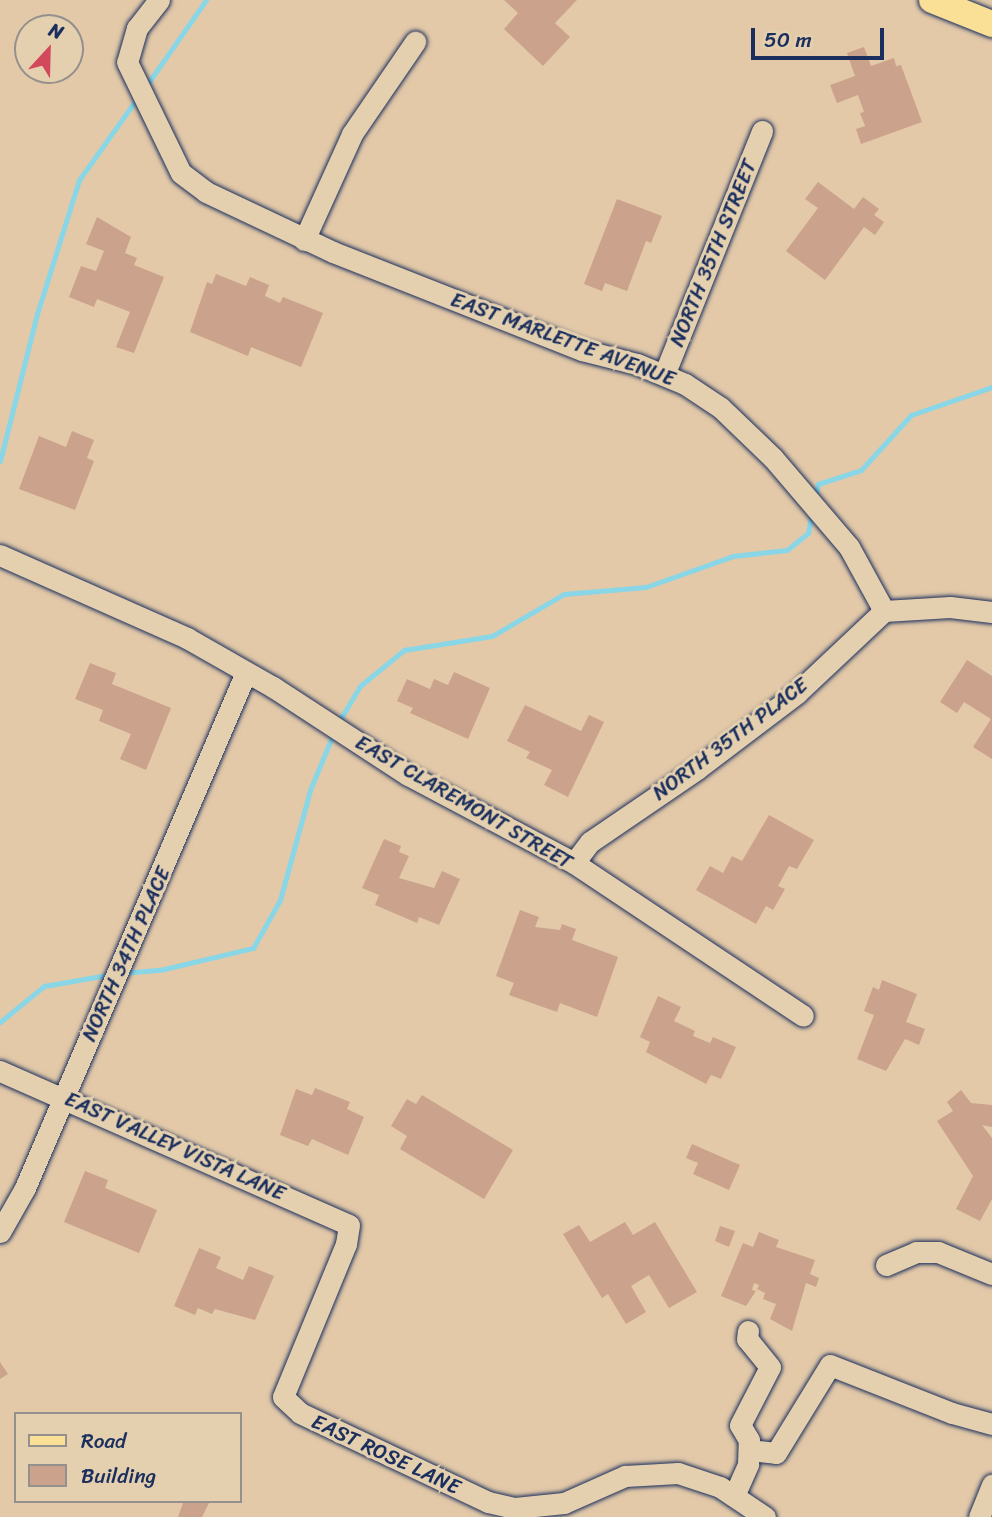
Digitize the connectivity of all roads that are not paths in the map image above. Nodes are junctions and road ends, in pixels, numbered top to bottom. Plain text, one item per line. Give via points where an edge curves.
1 (159, 0) edge
2 (932, 0) edge
3 (992, 24) edge
4 (415, 42) dead end
5 (762, 131) dead end
6 (304, 240) junction
7 (664, 374) junction
8 (0, 555) edge
9 (884, 611) junction
10 (992, 612) edge
11 (246, 672) junction
12 (574, 863) junction
13 (803, 1016) dead end
14 (0, 1070) edge
15 (62, 1096) junction
16 (0, 1232) edge
17 (886, 1265) dead end
18 (992, 1274) edge
19 (748, 1331) dead end
20 (283, 1397) joint
21 (992, 1424) edge
22 (749, 1450) junction
23 (992, 1484) edge
24 (734, 1496) junction
25 (765, 1517) edge
26 (979, 1517) edge

1 - 6 street, EAST MARLETTE AVENUE via 137,28 127,61 181,173 232,208
2 - 3 main road
4 - 6 street via 352,134
5 - 7 street, NORTH 35TH STREET
6 - 7 street, EAST MARLETTE AVENUE via 582,350
7 - 9 street, EAST MARLETTE AVENUE via 721,408 813,506 849,547
8 - 11 street, EAST CLAREMONT STREET via 106,599
9 - 10 street via 950,607
9 - 12 street, NORTH 35TH PLACE via 797,693 590,842
11 - 12 street, EAST CLAREMONT STREET via 408,775
11 - 15 street, NORTH 34TH PLACE
12 - 13 street, EAST CLAREMONT STREET
14 - 15 street, EAST VALLEY VISTA LANE
15 - 16 street, NORTH 34TH PLACE via 24,1188
15 - 20 street, EAST VALLEY VISTA LANE via 349,1225 346,1244
17 - 18 street via 916,1252 938,1252
19 - 22 street via 747,1339 770,1367 740,1425
20 - 24 street, EAST ROSE LANE via 300,1413 477,1497 515,1508 564,1503 625,1476 653,1473 688,1476
21 - 22 street via 830,1365 776,1453
22 - 24 street
23 - 26 street
24 - 25 street, EAST ROSE LANE

